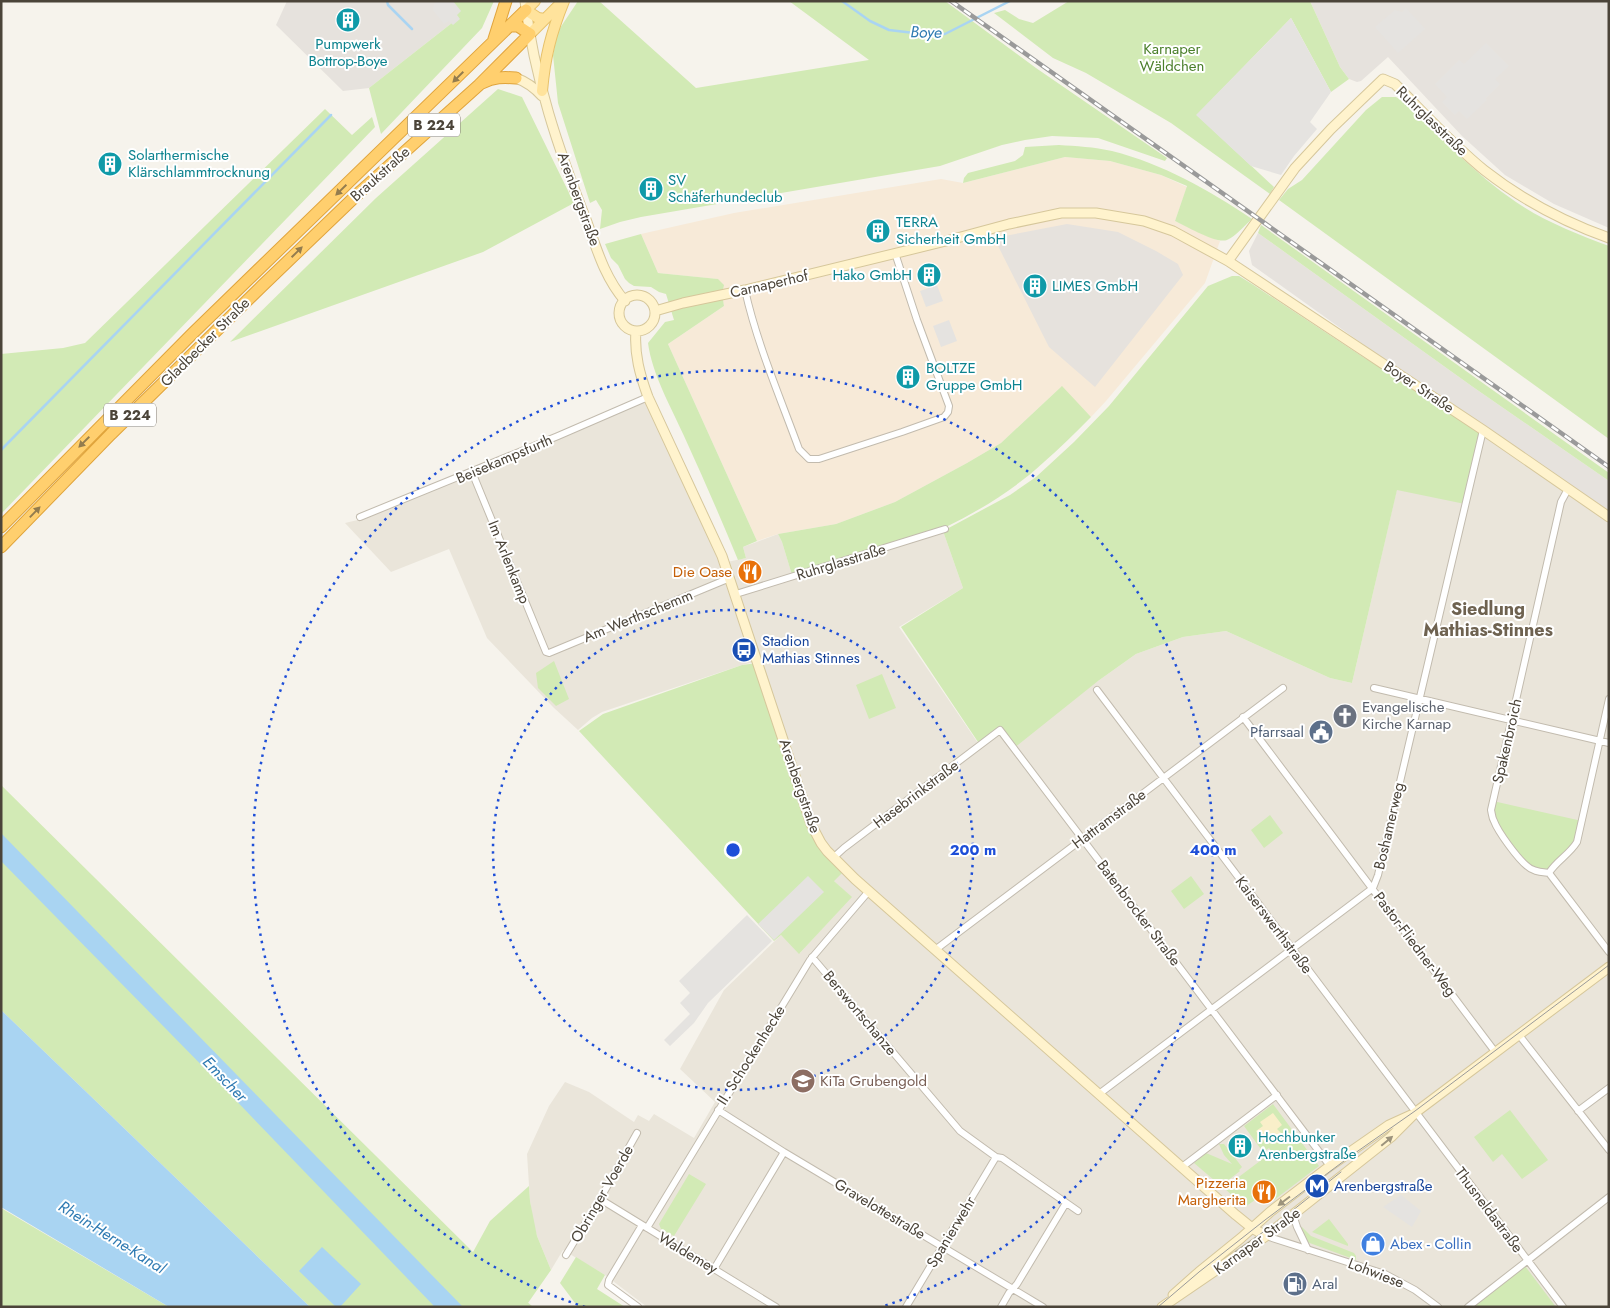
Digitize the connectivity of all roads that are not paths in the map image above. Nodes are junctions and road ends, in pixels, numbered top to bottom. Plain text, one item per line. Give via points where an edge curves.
1 (506, 1) edge
2 (535, 1) edge
3 (564, 1) edge
4 (526, 6) edge
5 (545, 19) junction
6 (510, 26) junction
7 (530, 34) junction
8 (492, 43) junction
9 (516, 78) joint
10 (479, 85) junction
11 (543, 95) junction
12 (1609, 238) edge
13 (895, 253) junction
14 (1228, 261) junction
15 (250, 279) joint
16 (262, 286) joint
17 (745, 290) junction
18 (625, 301) junction
19 (655, 311) junction
20 (636, 331) junction
21 (648, 397) junction
22 (1483, 430) junction
23 (472, 472) junction
24 (1568, 488) junction
25 (360, 517) dead end
26 (1609, 517) edge
27 (1, 527) edge
28 (945, 529) dead end
29 (1, 547) edge
30 (730, 578) junction
31 (736, 594) junction
32 (546, 652) joint
33 (1283, 688) dead end
34 (1374, 688) dead end
35 (1096, 690) dead end
36 (1419, 699) junction
37 (1609, 699) edge
38 (1243, 717) junction
39 (1512, 720) junction
40 (1000, 730) joint
41 (1599, 741) junction
42 (1609, 743) edge
43 (1164, 778) junction
44 (1083, 839) junction
45 (833, 858) junction
46 (1549, 873) junction
47 (1373, 888) junction
48 (869, 891) junction
49 (1292, 949) junction
50 (936, 950) junction
51 (1609, 952) edge
52 (812, 957) junction
53 (1609, 967) edge
54 (1212, 1010) junction
55 (1519, 1035) junction
56 (1496, 1053) junction
57 (1609, 1088) edge
58 (1099, 1094) junction
59 (1277, 1095) junction
60 (718, 1110) junction
61 (1578, 1111) junction
62 (1416, 1112) junction
63 (637, 1133) dead end
64 (1609, 1150) edge
65 (784, 1152) junction
66 (996, 1157) junction
67 (1330, 1166) junction
68 (1182, 1167) junction
69 (1609, 1197) edge
70 (600, 1200) junction
71 (1066, 1203) junction
72 (1078, 1211) dead end
73 (1293, 1215) junction
74 (644, 1227) junction
75 (1252, 1228) junction
76 (1266, 1236) junction
77 (943, 1246) junction
78 (1308, 1250) junction
79 (566, 1255) dead end
80 (1527, 1260) junction
81 (714, 1269) junction
82 (1013, 1289) junction
83 (638, 1307) edge
84 (776, 1307) edge
85 (906, 1307) edge
86 (1001, 1307) edge
87 (1043, 1307) edge
88 (1161, 1307) edge
89 (1438, 1307) edge
90 (1468, 1307) edge
91 (1563, 1307) edge

1 - 8 highway
2 - 4 main road, Braukstraße / B 224
3 - 5 main road, Braukstraße / B 224
3 - 11 main road via 550,40
4 - 5 main road via 538,18
4 - 6 highway, Braukstraße / B 224
4 - 7 main road, Arenbergstraße
5 - 7 main road, Braukstraße / B 224
6 - 7 highway via 518,26
6 - 8 highway, Braukstraße / B 224
7 - 10 highway, Braukstraße / B 224
7 - 11 main road, Arenbergstraße
8 -> 15 highway, Braukstraße / B 224
9 - 10 highway via 490,79
9 - 11 main road
16 -> 10 highway, Braukstraße / B 224
11 - 18 main road, Arenbergstraße via 603,263 614,287
12 - 14 main road, Ruhrglasstraße via 1538,206 1484,170 1395,84 1383,79 1295,168
13 - 14 main road, Carnaperhof via 1018,222 1061,214 1096,213 1144,221 1173,231
13 - 17 main road, Carnaperhof
13 - 17 street via 949,406 948,412 944,417 819,459 809,459 799,449
14 - 22 main road, Boyer Straße
15 -> 27 highway, Gladbecker Straße / B 224
29 -> 16 highway, Gladbecker Straße / B 224
17 - 19 main road, Carnaperhof
18 - 19 main road via 633,296 643,297 651,302
18 - 20 main road via 620,310 621,320 627,328
19 - 20 main road via 650,325
20 - 21 main road, Arenbergstraße via 636,352
21 - 23 street, Beisekampsfurth
21 - 30 main road, Arenbergstraße via 713,534
22 - 24 main road, Boyer Straße
22 - 36 street, Boshamerweg
23 - 25 street, Beisekampsfurth
23 - 32 street, Im Arlenkamp
24 - 26 main road, Boyer Straße
24 - 39 street, Spakenbroich via 1561,502
28 - 31 street, Ruhrglasstraße
30 - 31 main road, Arenbergstraße
30 - 32 street, Am Werthschemm
31 - 45 main road, Arenbergstraße via 811,824
33 - 38 street, Hattramstraße
34 - 36 street
35 - 43 street, Kaiserswerthstraße
36 - 39 street
36 - 47 street, Boshamerweg
37 - 41 street
38 - 43 street, Hattramstraße
38 - 47 street, Pastor-Fliedner-Weg
39 - 41 street
39 - 46 street, Spakenbroich via 1491,810 1493,820 1528,867
40 - 44 street, Batenbrocker Straße
40 - 45 street, Hasebrinkstraße
41 - 42 street
41 - 46 street via 1577,842
43 - 44 street, Hattramstraße
43 - 49 street, Kaiserswerthstraße
44 - 50 street, Hattramstraße
44 - 54 street, Batenbrocker Straße
45 - 48 main road, Arenbergstraße
46 - 51 street
47 - 49 street, Boshamerweg
47 - 56 street, Pastor-Fliedner-Weg
48 - 50 main road, Arenbergstraße
48 - 52 street, II. Schockenhecke
49 - 54 street, Boshamerweg
49 - 62 street, Kaiserswerthstraße
50 - 58 main road, Arenbergstraße
52 - 60 street, II. Schockenhecke
52 - 66 street, Berswortschanze via 960,1131
53 - 55 main road, Karnaper Straße
54 - 58 street, Boshamerweg
54 - 59 street, Batenbrocker Straße
55 - 56 main road, Karnaper Straße
55 - 61 street
56 - 62 main road, Karnaper Straße
57 - 61 street
58 - 68 main road, Arenbergstraße
59 - 67 street, Batenbrocker Straße
59 - 68 street
60 - 65 street, Gravelottestraße
60 - 74 street, II. Schockenhecke
61 - 64 street
62 - 67 main road, Karnaper Straße via 1389,1125
73 -> 62 main road, Karnaper Straße via 1391,1137
62 - 80 street, Thusneldastraße
63 - 70 street, Obringer Voerde
65 - 77 street, Gravelottestraße
65 - 81 street
66 - 71 street, Berswortschanze
66 - 77 street, Spanierwehr
67 -> 75 main road, Karnaper Straße
68 - 75 main road, Arenbergstraße
69 - 80 street
70 - 74 street, Waldemey
70 - 79 street, Obringer Voerde
71 - 72 street, Berswortschanze
71 - 82 street
73 - 76 main road, Karnaper Straße
73 - 78 street
74 - 81 street, Waldemey
74 - 83 street, II. Schockenhecke via 608,1285
75 - 76 main road, Arenbergstraße
75 - 88 main road, Karnaper Straße
76 - 78 street, Lohwiese
76 - 88 main road, Karnaper Straße
77 - 82 street, Gravelottestraße
77 - 85 street, Spanierwehr
78 - 89 street, Lohwiese via 1397,1280
80 - 90 street
80 - 91 street, Thusneldastraße
81 - 84 street, Waldemey
82 - 86 street
82 - 87 street, Gravelottestraße

